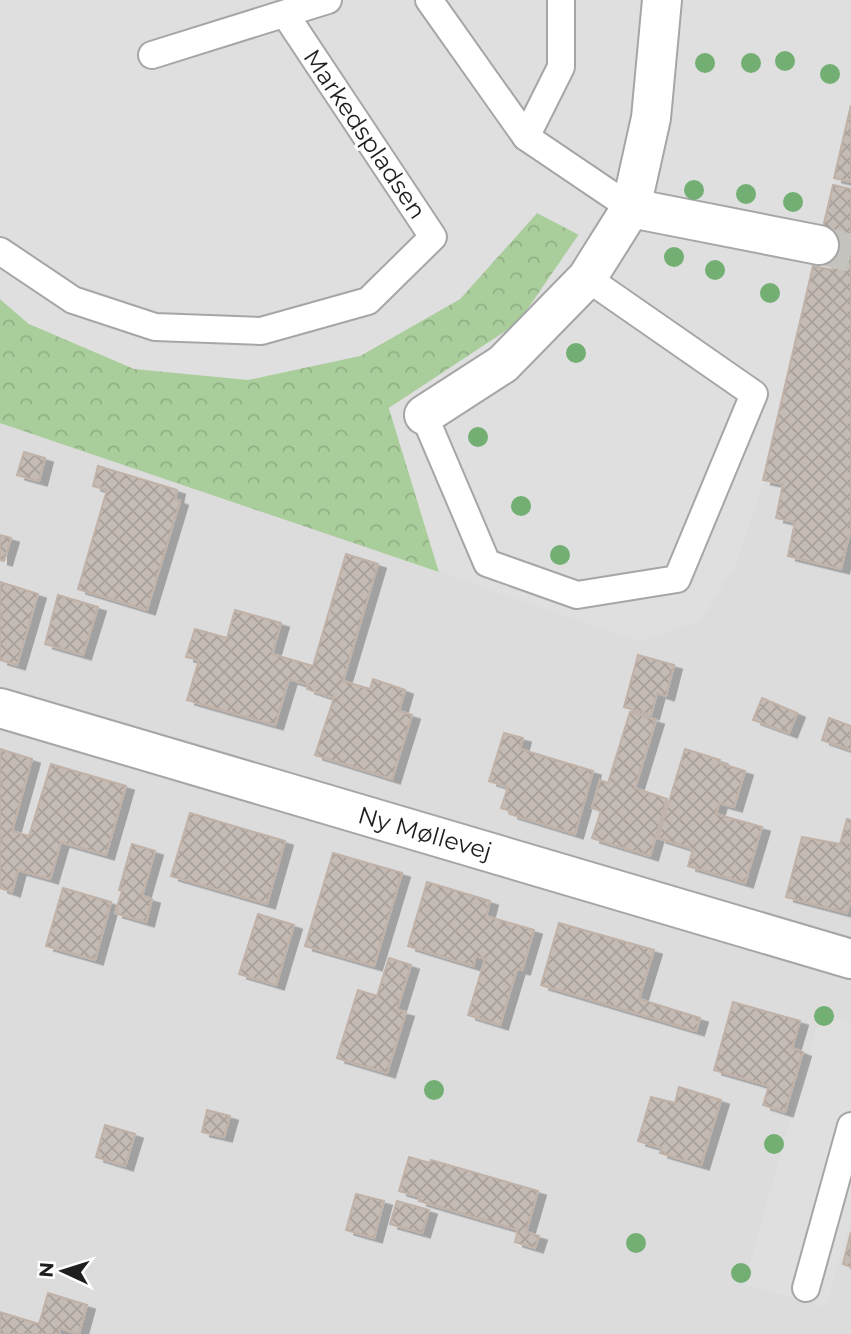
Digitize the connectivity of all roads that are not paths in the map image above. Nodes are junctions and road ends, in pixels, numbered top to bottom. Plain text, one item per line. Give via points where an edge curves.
1 (328, 0) edge
2 (429, 0) edge
3 (561, 0) edge
4 (662, 0) edge
5 (285, 14) junction
6 (152, 55) dead end
7 (526, 137) junction
8 (631, 208) junction
9 (819, 245) tunnel mouth
10 (0, 251) edge
11 (587, 278) junction
12 (424, 415) joint
13 (0, 708) edge
14 (851, 959) edge
15 (851, 1126) edge
16 (806, 1288) dead end

1 - 5 lane
2 - 7 lane
3 - 7 lane via 561,66
4 - 8 street via 651,118
5 - 6 lane
5 - 10 lane, Markedspladsen via 433,237 368,300 261,331 155,327 74,300
7 - 8 lane
8 - 9 street
8 - 11 street
11 - 12 street via 503,364
11 - 12 lane via 754,394 677,579 577,595 487,563
13 - 14 street, Ny Møllevej
15 - 16 lane

